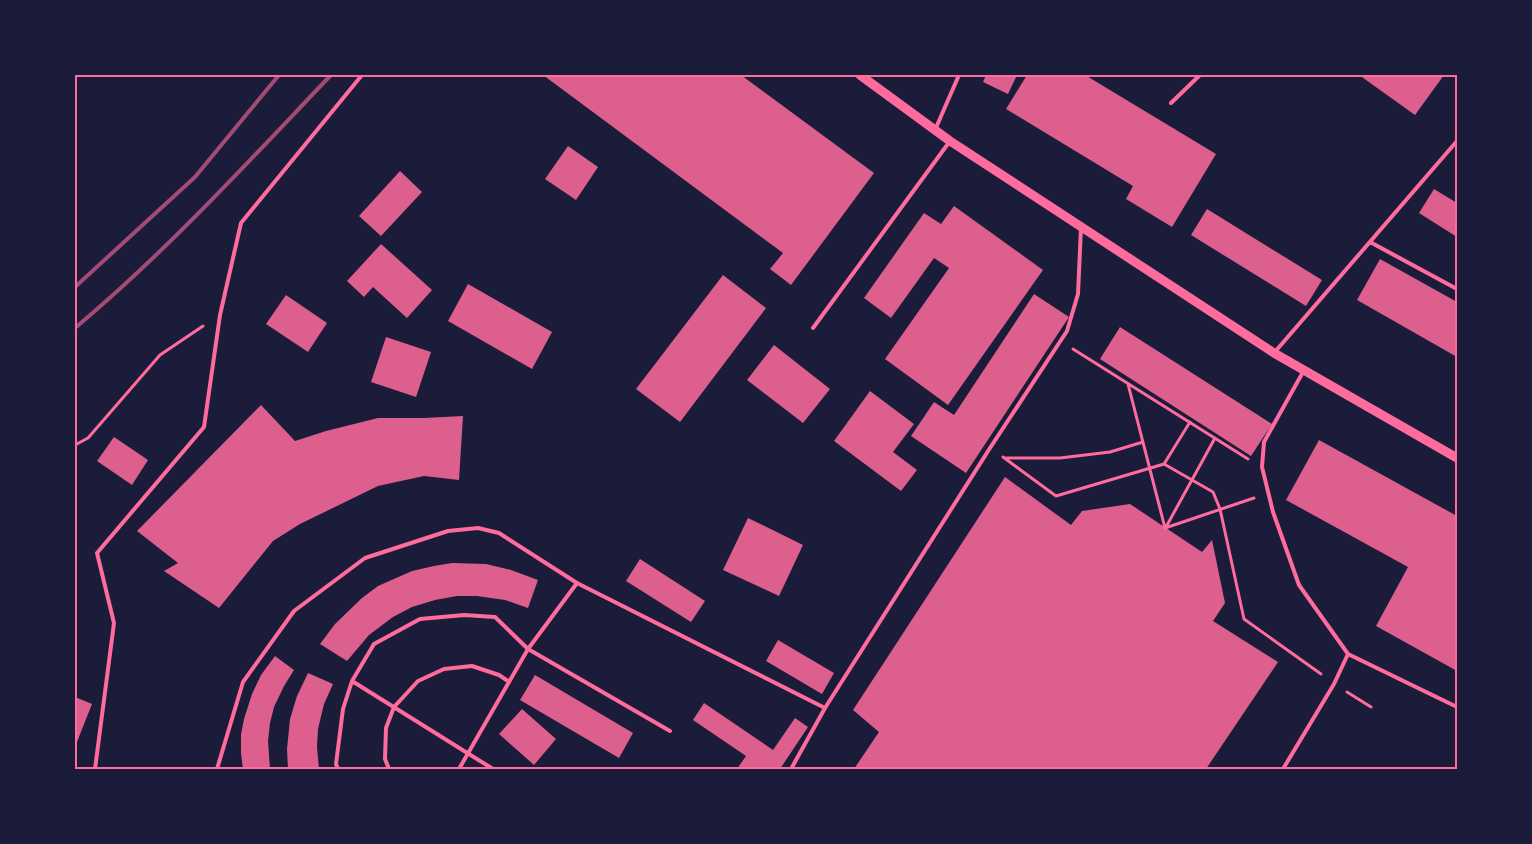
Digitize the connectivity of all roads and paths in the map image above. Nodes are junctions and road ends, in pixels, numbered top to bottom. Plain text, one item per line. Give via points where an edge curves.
1 (362, 75) edge
2 (860, 75) edge
3 (959, 75) edge
4 (1200, 75) edge
5 (1171, 103) dead end
6 (935, 130) junction
7 (950, 141) junction
8 (1457, 141) edge
9 (1081, 227) junction
10 (1370, 242) junction
11 (1457, 289) edge
12 (220, 315) junction
13 (813, 328) dead end
14 (1060, 341) junction
15 (1274, 354) junction
16 (1304, 371) junction
17 (1128, 384) junction
18 (1190, 422) junction
19 (1215, 438) junction
20 (1144, 442) junction
21 (75, 445) edge
22 (990, 448) junction
23 (1005, 458) junction
24 (1457, 458) edge
25 (1164, 464) junction
26 (1262, 467) junction
27 (1150, 468) junction
28 (1191, 480) junction
29 (1268, 493) junction
30 (1220, 509) junction
31 (1165, 528) junction
32 (576, 582) junction
33 (528, 649) junction
34 (1348, 654) junction
35 (352, 681) junction
36 (508, 681) junction
37 (1334, 684) junction
38 (394, 707) junction
39 (1371, 707) dead end
40 (1457, 707) edge
41 (825, 708) junction
42 (670, 731) dead end
43 (468, 753) junction
44 (95, 769) edge
45 (217, 769) edge
46 (338, 769) edge
47 (388, 769) edge
48 (459, 769) edge
49 (493, 769) edge
50 (791, 769) edge
51 (1283, 769) edge

1 - 12 lane via 241,223
2 - 6 street
3 - 6 lane
4 - 5 lane
6 - 7 street
7 - 9 street
7 - 13 lane
8 - 10 lane
9 - 14 lane via 1078,294 1067,330
9 - 15 street
10 - 11 lane
10 - 15 lane
12 - 21 path via 160,355 88,438
12 - 44 lane via 204,427 97,553 114,623
14 - 17 path
14 - 22 lane
15 - 16 street
16 - 24 street
16 - 26 lane via 1264,442
17 - 18 path
17 - 20 path
18 - 19 path
18 - 25 path
19 - 26 path
19 - 28 path
20 - 23 path via 1110,452 1060,458
20 - 27 path
22 - 23 path
22 - 41 lane
23 - 27 path via 1056,496
25 - 27 path
25 - 28 path
26 - 29 lane
27 - 31 path
28 - 30 path via 1213,492
28 - 31 path
29 - 30 path
29 - 34 lane via 1299,585
30 - 31 path
30 - 37 path via 1244,619
32 - 33 lane
32 - 41 lane
32 - 45 lane via 499,533 478,528 448,531 365,558 294,611 242,682
33 - 35 lane via 495,617 464,615 420,619 374,644
33 - 36 lane
33 - 42 lane
34 - 37 lane
34 - 40 lane
35 - 38 lane
35 - 46 lane via 343,709
36 - 38 lane via 472,666 444,669 418,681
36 - 43 lane
37 - 39 path
37 - 51 lane
38 - 43 lane
38 - 47 lane via 386,728 385,759
41 - 50 lane
43 - 48 lane
43 - 49 lane

